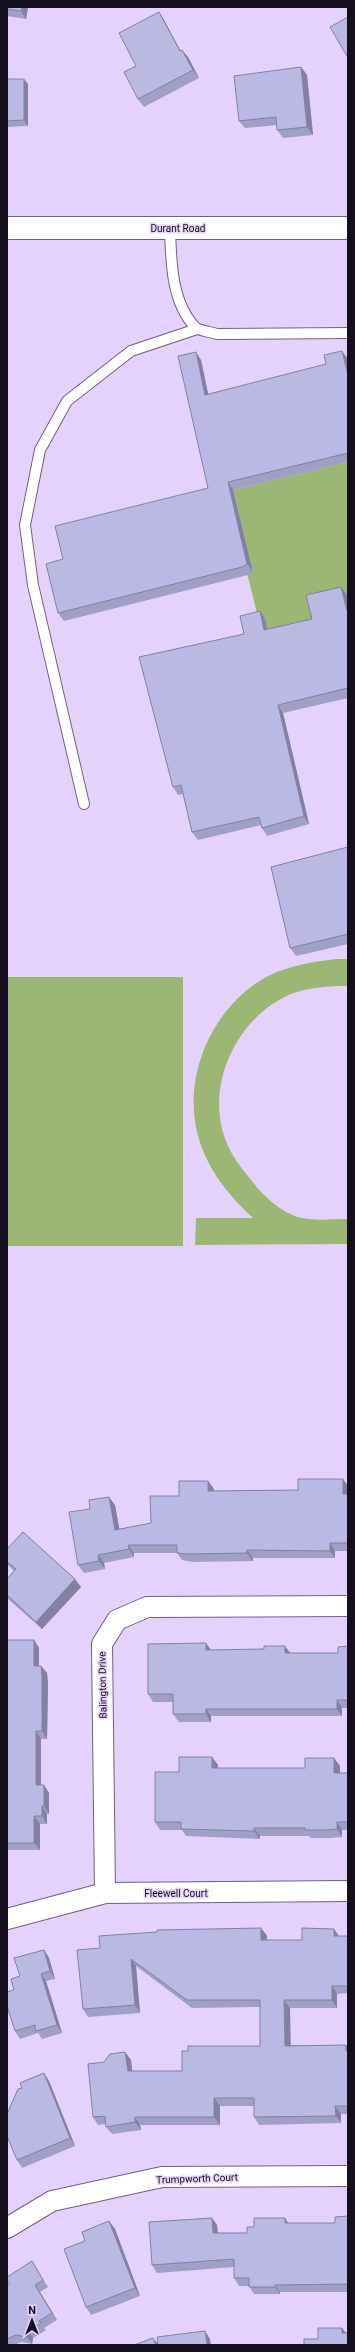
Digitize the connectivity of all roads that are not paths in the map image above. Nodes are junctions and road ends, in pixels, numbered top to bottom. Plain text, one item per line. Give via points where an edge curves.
1 (7, 228) edge
2 (170, 228) junction
3 (348, 228) edge
4 (197, 329) junction
5 (348, 333) edge
6 (84, 804) dead end
7 (348, 1606) edge
8 (348, 1892) edge
9 (105, 1893) junction
10 (7, 1919) edge
11 (348, 2176) edge
12 (7, 2228) edge

1 - 2 street, Durant Road
2 - 3 street, Durant Road
2 - 4 lane via 173,276 183,310
4 - 5 lane via 217,334
4 - 6 lane via 131,351 67,401 40,450 25,525 33,585
7 - 9 street, Balington Drive via 147,1607 116,1620 102,1644
8 - 9 street, Fleewell Court
9 - 10 street, Fleewell Court
11 - 12 street, Trumpworth Court via 162,2177 52,2201

